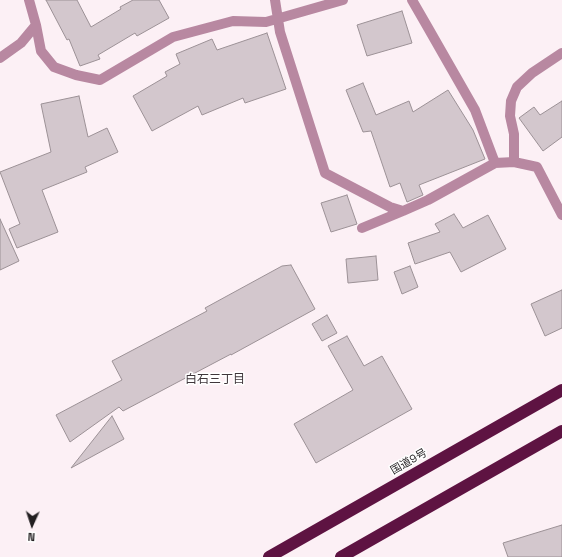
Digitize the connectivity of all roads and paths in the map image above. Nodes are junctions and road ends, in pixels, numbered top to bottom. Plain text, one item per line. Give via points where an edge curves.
1 (29, 0) edge
2 (275, 0) edge
3 (343, 0) edge
4 (412, 0) edge
5 (278, 19) junction
6 (36, 25) junction
7 (562, 53) edge
8 (0, 58) edge
9 (514, 162) junction
10 (495, 164) junction
11 (403, 211) junction
12 (562, 215) edge
13 (362, 228) dead end
14 (562, 390) edge
15 (562, 431) edge
16 (269, 557) edge
17 (341, 557) edge

1 - 6 street
2 - 5 street
3 - 5 street
4 - 10 street via 475,110
5 - 6 street via 266,22 233,22 173,37 100,80 54,67 42,52
5 - 11 street via 325,173 390,207
6 - 8 street via 21,43
7 - 9 street via 516,87 511,101 510,116 514,134
9 - 10 street
9 - 12 street via 537,167
10 - 11 street
11 - 13 street
14 - 16 highway, 国道9号
15 - 17 highway

